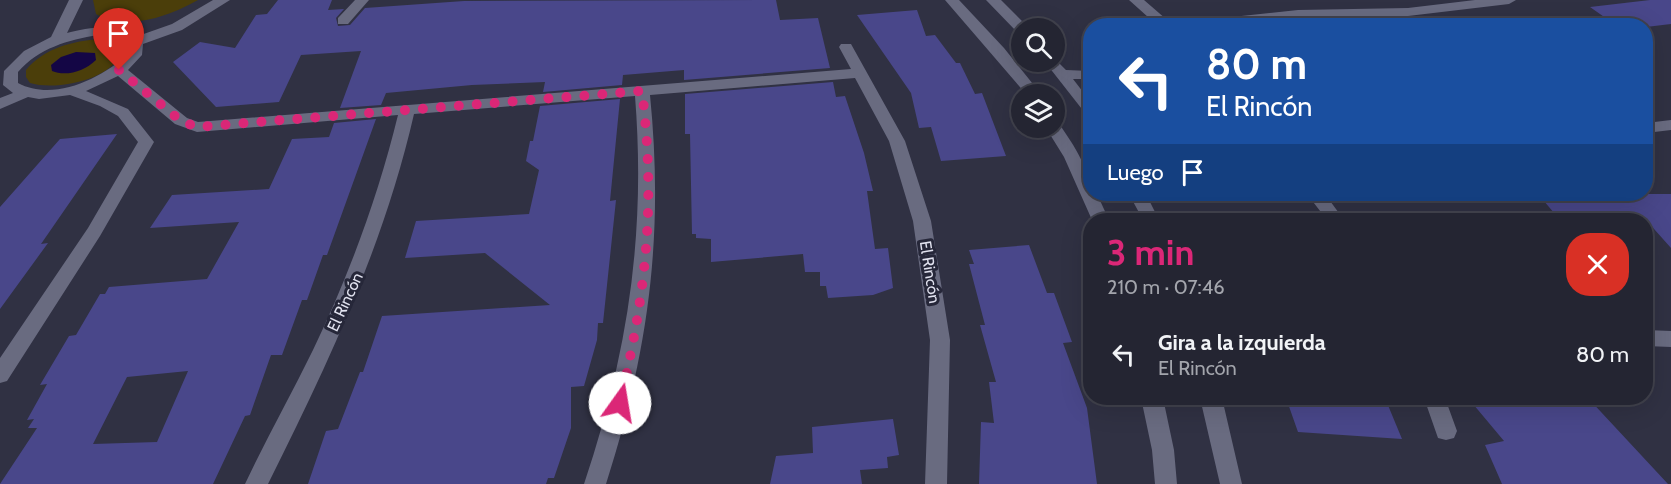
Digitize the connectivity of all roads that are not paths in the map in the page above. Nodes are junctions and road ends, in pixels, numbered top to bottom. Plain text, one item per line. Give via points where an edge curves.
1 (76, 0) edge
2 (223, 0) edge
3 (362, 0) edge
4 (952, 0) edge
5 (993, 0) edge
6 (1136, 0) edge
7 (1509, 0) edge
8 (1011, 18) edge
9 (1157, 18) edge
10 (1260, 18) edge
11 (343, 21) dead end
12 (57, 40) junction
13 (136, 42) junction
14 (846, 47) dead end
15 (119, 70) junction
16 (5, 73) edge
17 (861, 73) junction
18 (1064, 74) joint
19 (1083, 75) edge
20 (1026, 84) edge
21 (70, 90) junction
22 (642, 91) junction
23 (26, 93) junction
24 (1083, 100) edge
25 (0, 104) edge
26 (407, 110) junction
27 (1671, 125) edge
28 (1653, 127) edge
29 (1060, 138) edge
30 (1083, 181) edge
31 (1321, 201) edge
32 (1331, 213) edge
33 (1653, 338) edge
34 (1671, 339) edge
35 (0, 375) edge
36 (1153, 405) edge
37 (1213, 405) edge
38 (1437, 405) edge
39 (1446, 431) dead end
40 (256, 484) edge
41 (595, 484) edge
42 (936, 484) edge
43 (1166, 484) edge
44 (1231, 484) edge

1 - 12 street
2 - 13 street via 177,27
3 - 11 street
4 - 20 street
5 - 8 street
6 - 9 street
7 - 10 street via 1408,12
12 - 13 street via 88,32 116,31
12 - 16 street via 28,54
13 - 15 street via 135,55
14 - 17 street, El Rincón
15 - 21 street
15 - 26 street via 181,121 197,127
16 - 23 street via 10,85
17 - 22 street
17 - 42 street, El Rincón via 897,141 911,183 933,281 940,340
18 - 19 street
18 - 24 street
21 - 23 street
21 - 35 street via 111,104 131,118 146,142 94,232
22 - 26 street
22 - 41 street via 650,202 643,288 611,438
23 - 25 street
26 - 40 street, El Rincón via 391,176 362,264 297,406
27 - 28 street
29 - 30 street
31 - 32 street
33 - 34 street
36 - 43 street
37 - 44 street
38 - 39 street

